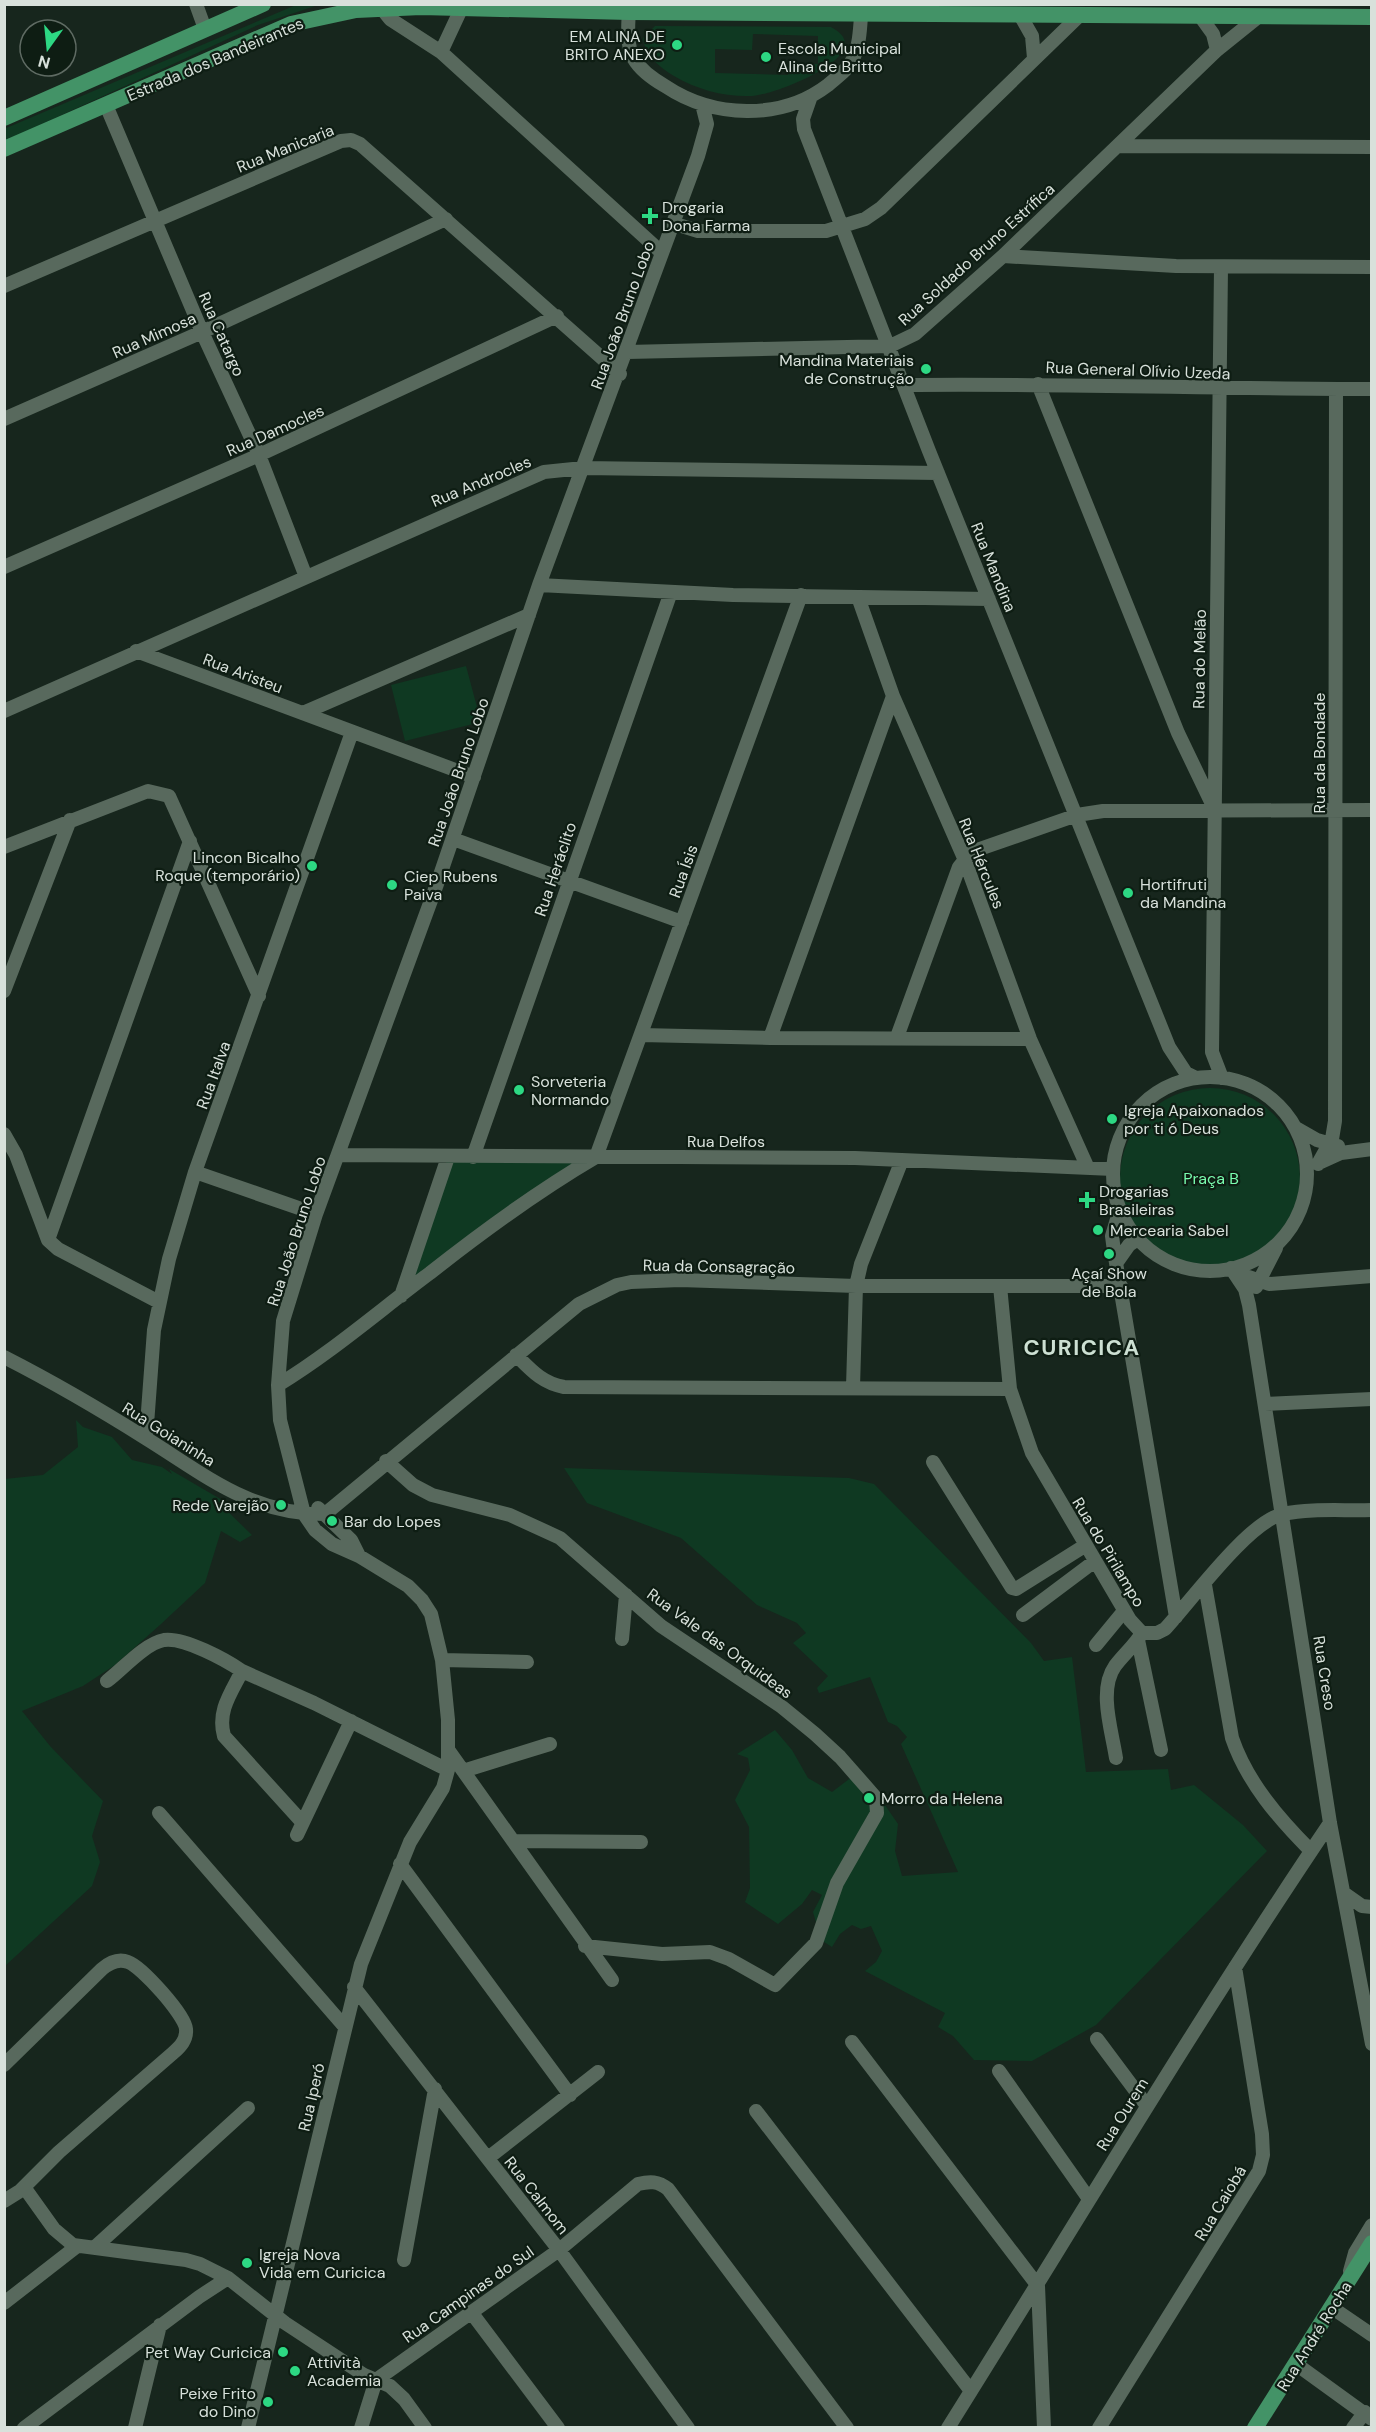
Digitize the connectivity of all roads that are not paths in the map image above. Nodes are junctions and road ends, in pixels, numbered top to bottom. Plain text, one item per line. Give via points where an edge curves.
1 (196, 4) edge
2 (263, 4) edge
3 (379, 6) edge
4 (462, 8) junction
5 (629, 8) edge
6 (862, 9) edge
7 (1020, 15) junction
8 (1080, 16) junction
9 (1200, 16) junction
10 (1258, 17) junction
11 (1371, 17) edge
12 (205, 29) junction
13 (1217, 50) junction
14 (441, 52) junction
15 (1034, 58) junction
16 (811, 96) junction
17 (702, 104) junction
18 (106, 105) junction
19 (1150, 117) junction
20 (4, 118) edge
21 (1161, 144) junction
22 (1119, 146) junction
23 (1371, 147) edge
24 (4, 149) edge
25 (155, 219) junction
26 (446, 219) junction
27 (672, 224) junction
28 (844, 227) junction
29 (662, 252) junction
30 (1003, 256) junction
31 (1221, 267) junction
32 (1371, 267) edge
33 (4, 286) edge
34 (557, 316) junction
35 (202, 332) junction
36 (890, 346) junction
37 (627, 352) junction
38 (620, 374) junction
39 (1038, 384) junction
40 (904, 385) junction
41 (1221, 389) junction
42 (1336, 389) junction
43 (1371, 389) edge
44 (4, 419) edge
45 (259, 456) junction
46 (583, 468) junction
47 (938, 473) junction
48 (4, 567) edge
49 (306, 577) junction
50 (539, 585) junction
51 (671, 592) junction
52 (801, 595) junction
53 (858, 597) junction
54 (990, 599) junction
55 (529, 615) junction
56 (136, 651) junction
57 (893, 696) junction
58 (4, 711) edge
59 (303, 713) junction
60 (352, 732) junction
61 (474, 777) junction
62 (1214, 808) junction
63 (1335, 809) junction
64 (1371, 810) edge
65 (1077, 815) junction
66 (70, 820) junction
67 (453, 839) junction
68 (190, 841) junction
69 (4, 847) edge
70 (964, 858) junction
71 (568, 881) junction
72 (682, 922) junction
73 (4, 991) edge
74 (259, 996) junction
75 (641, 1035) junction
76 (897, 1037) junction
77 (770, 1038) junction
78 (1030, 1039) junction
79 (1169, 1047) junction
80 (1212, 1052) junction
81 (1199, 1077) junction
82 (1222, 1078) junction
83 (1166, 1087) junction
84 (1296, 1128) junction
85 (4, 1134) edge
86 (1075, 1142) junction
87 (1323, 1142) junction
88 (1371, 1149) edge
89 (1354, 1150) junction
90 (338, 1155) junction
91 (448, 1157) junction
92 (473, 1157) junction
93 (596, 1157) junction
94 (902, 1160) junction
95 (1318, 1164) junction
96 (1069, 1166) junction
97 (1087, 1166) junction
98 (1113, 1168) junction
99 (195, 1172) junction
100 (1305, 1196) junction
101 (1120, 1209) junction
102 (316, 1214) junction
103 (1138, 1239) junction
104 (48, 1240) junction
105 (1275, 1250) junction
106 (1117, 1262) junction
107 (1233, 1268) junction
108 (1371, 1276) edge
109 (1258, 1280) junction
110 (1296, 1281) junction
111 (856, 1286) junction
112 (1000, 1286) junction
113 (1121, 1286) junction
114 (401, 1296) junction
115 (159, 1302) junction
116 (1249, 1305) junction
117 (516, 1355) junction
118 (4, 1357) edge
119 (278, 1385) junction
120 (853, 1387) junction
121 (1010, 1389) junction
122 (1371, 1399) edge
123 (1265, 1404) junction
124 (146, 1438) junction
125 (386, 1461) junction
126 (933, 1462) dead end
127 (301, 1493) junction
128 (1371, 1510) edge
129 (304, 1514) junction
130 (325, 1514) junction
131 (1284, 1514) junction
132 (1086, 1545) junction
133 (359, 1556) junction
134 (1095, 1561) junction
135 (1205, 1585) junction
136 (626, 1595) junction
137 (1124, 1611) junction
138 (1023, 1615) dead end
139 (1176, 1617) junction
140 (1140, 1637) junction
141 (622, 1639) dead end
142 (1096, 1645) dead end
143 (442, 1660) junction
144 (527, 1662) dead end
145 (242, 1671) junction
146 (107, 1681) dead end
147 (351, 1721) junction
148 (550, 1744) dead end
149 (1161, 1750) dead end
150 (449, 1751) junction
151 (1116, 1758) dead end
152 (448, 1770) junction
153 (463, 1771) junction
154 (159, 1813) dead end
155 (1330, 1823) junction
156 (513, 1841) junction
157 (641, 1842) dead end
158 (1311, 1851) junction
159 (400, 1864) junction
160 (1345, 1894) junction
161 (1371, 1907) edge
162 (585, 1946) junction
163 (1235, 1967) junction
164 (612, 1980) dead end
165 (354, 1987) junction
166 (345, 2026) junction
167 (1097, 2039) dead end
168 (1371, 2039) edge
169 (852, 2042) dead end
170 (4, 2065) edge
171 (999, 2071) dead end
172 (598, 2072) dead end
173 (435, 2089) junction
174 (570, 2095) junction
175 (1147, 2106) junction
176 (248, 2108) dead end
177 (756, 2110) dead end
178 (488, 2158) junction
179 (24, 2187) junction
180 (1089, 2199) junction
181 (4, 2201) edge
182 (1371, 2225) edge
183 (76, 2247) junction
184 (94, 2248) junction
185 (559, 2250) junction
186 (1369, 2252) edge
187 (404, 2260) dead end
188 (228, 2278) junction
189 (1346, 2283) junction
190 (1038, 2286) junction
191 (4, 2303) edge
192 (1331, 2307) junction
193 (471, 2312) junction
194 (277, 2316) junction
195 (160, 2325) junction
196 (1371, 2335) edge
197 (1296, 2364) junction
198 (376, 2380) junction
199 (971, 2391) junction
200 (1368, 2415) edge
201 (24, 2427) edge
202 (135, 2427) edge
203 (248, 2427) edge
204 (361, 2427) edge
205 (425, 2427) edge
206 (558, 2427) edge
207 (687, 2427) edge
208 (847, 2427) edge
209 (948, 2427) edge
210 (1044, 2427) edge
211 (1099, 2427) edge
212 (1255, 2427) edge
213 (1353, 2427) edge

1 - 12 street
2 - 12 main road, Estrada dos Bandeirantes
3 - 4 main road, Estrada dos Bandeirantes
3 - 14 street via 390,19
3 - 18 main road, Estrada dos Bandeirantes via 291,24
4 - 5 main road, Estrada dos Bandeirantes
4 - 14 street
5 - 6 main road, Estrada dos Bandeirantes
5 - 17 street via 630,48 642,69 680,96
6 - 7 main road, Estrada dos Bandeirantes
6 - 16 street via 853,59 842,74
7 - 8 main road, Estrada dos Bandeirantes
7 - 15 street via 1032,36
8 - 9 main road, Estrada dos Bandeirantes
8 - 15 street
9 - 10 main road, Estrada dos Bandeirantes
9 - 13 street via 1213,34
10 - 11 main road, Estrada dos Bandeirantes
10 - 13 street, Rua Soldado Bruno Estrífica
12 - 20 main road, Estrada dos Bandeirantes
13 - 19 street, Rua Soldado Bruno Estrífica
14 - 29 street
15 - 28 street via 881,208
16 - 17 street via 790,105 749,111
16 - 28 street, Rua Mandina via 803,119 804,129
17 - 27 street, Rua João Bruno Lobo via 706,134
18 - 24 main road, Estrada dos Bandeirantes
18 - 25 street, Rua Catargo
19 - 21 street via 1153,139
19 - 22 street, Rua Soldado Bruno Estrífica
21 - 22 street
21 - 23 street
22 - 30 street, Rua Soldado Bruno Estrífica
25 - 26 street, Rua Manicaria via 351,140
25 - 33 street, Rua Manicaria
25 - 35 street, Rua Catargo
26 - 34 street, Rua Manicaria
26 - 35 street, Rua Mimosa
27 - 28 street via 698,231 826,231
27 - 29 street, Rua João Bruno Lobo
28 - 36 street, Rua Mandina
29 - 37 street, Rua João Bruno Lobo
30 - 31 street
30 - 36 street, Rua Soldado Bruno Estrífica via 915,334
31 - 32 street
31 - 41 street, Rua do Melão
34 - 38 street, Rua Manicaria
34 - 45 street, Rua Damocles
35 - 44 street, Rua Mimosa
35 - 45 street, Rua Catargo
36 - 37 street, Rua Soldado Bruno Estrífica
36 - 40 street, Rua Mandina
37 - 38 street, Rua João Bruno Lobo
38 - 46 street, Rua João Bruno Lobo
39 - 40 street, Rua General Olívio Uzeda
39 - 41 street, Rua General Olívio Uzeda
39 - 62 street via 1178,733
40 - 47 street, Rua Mandina
41 - 42 street, Rua General Olívio Uzeda
41 - 62 street, Rua do Melão
42 - 43 street, Rua General Olívio Uzeda
42 - 63 street, Rua da Bondade
45 - 48 street, Rua Damocles
45 - 49 street, Rua Catargo
46 - 47 street, Rua Androcles
46 - 49 street, Rua Androcles via 529,476
46 - 50 street, Rua João Bruno Lobo
47 - 54 street, Rua Mandina
49 - 56 street, Rua Androcles
50 - 51 street
50 - 55 street, Rua João Bruno Lobo
51 - 52 street
51 - 71 street, Rua Heráclito
52 - 53 street
52 - 72 street, Rua Ísis
53 - 54 street
53 - 57 street, Rua Hércules
54 - 65 street, Rua Mandina
55 - 59 street
55 - 61 street, Rua João Bruno Lobo
56 - 58 street
56 - 59 street, Rua Aristeu
57 - 70 street, Rua Hércules
57 - 77 street
59 - 60 street, Rua Aristeu
60 - 61 street, Rua Aristeu
60 - 74 street, Rua Italva
61 - 67 street, Rua João Bruno Lobo
62 - 63 street
62 - 65 street
62 - 80 street, Rua do Melão
63 - 64 street
63 - 87 street, Rua da Bondade via 1335,1117
65 - 70 street via 971,852
65 - 79 street, Rua Mandina
66 - 68 street via 157,791 173,802
66 - 69 street
66 - 73 street
67 - 71 street
67 - 90 street, Rua João Bruno Lobo
68 - 74 street
68 - 104 street
70 - 76 street
70 - 78 street, Rua Hércules
71 - 72 street
71 - 92 street, Rua Heráclito
72 - 75 street, Rua Ísis
74 - 99 street, Rua Italva
75 - 77 street
75 - 93 street, Rua Ísis
76 - 77 street
76 - 78 street
78 - 86 street, Rua Hércules
79 - 81 street, Rua Mandina via 1186,1073
79 - 83 street, Rua Mandina via 1172,1074
80 - 81 street, Rua do Melão
80 - 82 street, Rua do Melão
81 - 82 street
81 - 83 street
82 - 84 street via 1265,1094
83 - 98 street via 1132,1116 1118,1143
84 - 87 street
84 - 100 street via 1306,1154
85 - 104 street via 16,1155
86 - 96 street
86 - 97 street, Rua Hércules
87 - 89 street
87 - 95 street, Rua da Bondade
88 - 89 street
89 - 95 street
90 - 91 street, Rua Delfos
90 - 102 street, Rua João Bruno Lobo
91 - 92 street, Rua Delfos
91 - 114 street
92 - 93 street, Rua Delfos
93 - 94 street, Rua Delfos
93 - 114 street via 536,1196
94 - 96 street, Rua Delfos
94 - 111 street via 861,1263
95 - 100 street, Rua da Bondade
96 - 97 street, Rua Delfos
97 - 98 street, Rua Delfos
98 - 101 street
99 - 102 street
99 - 115 street, Rua Italva
100 - 105 street via 1295,1221
101 - 103 street
101 - 106 street via 1112,1236
102 - 119 street, Rua João Bruno Lobo via 283,1321
103 - 106 street
103 - 107 street via 1180,1266 1214,1271
104 - 115 street
105 - 107 street
105 - 109 street, Rua Creso
105 - 110 street via 1271,1263 1278,1274
106 - 113 street
107 - 109 street
107 - 116 street, Rua Creso
108 - 110 street
109 - 110 street via 1269,1284
109 - 116 street, Rua Creso
111 - 112 street, Rua da Consagração
111 - 117 street, Rua da Consagração via 680,1280 616,1285 579,1304
111 - 120 street
112 - 113 street, Rua da Consagração
112 - 121 street, Rua do Pirilampo
113 - 139 street
114 - 119 street via 325,1356
115 - 124 street, Rua Italva
116 - 123 street, Rua Creso
117 - 120 street via 550,1385 564,1387
117 - 125 street, Rua da Consagração
118 - 124 street, Rua Goianinha
119 - 127 street, Rua João Bruno Lobo via 280,1420
120 - 121 street
121 - 132 street, Rua do Pirilampo via 1032,1453
122 - 123 street
123 - 131 street, Rua Creso
124 - 129 street, Rua Goianinha via 238,1496
125 - 130 street, Rua da Consagração
125 - 136 street, Rua Vale das Orquideas via 413,1485 432,1495 510,1515 560,1538
126 - 132 street via 1012,1588
127 - 129 street, Rua João Bruno Lobo
127 - 130 street
128 - 131 street, Rua do Pirilampo
129 - 130 street, Rua Goianinha
129 - 133 street via 332,1544
130 - 133 street via 351,1540
131 - 135 street, Rua do Pirilampo via 1258,1527
131 - 155 street, Rua Creso
132 - 134 street, Rua do Pirilampo
133 - 143 street via 423,1600 431,1614
134 - 137 street, Rua do Pirilampo
134 - 138 street
135 - 139 street, Rua do Pirilampo
135 - 158 street via 1232,1738 1240,1761 1287,1827
136 - 141 street
136 - 162 street, Rua Vale das Orquideas via 661,1626 782,1707 840,1757 876,1798 877,1813 837,1883 816,1943 779,1987 729,1959 710,1953 662,1954
137 - 140 street, Rua do Pirilampo
137 - 142 street
139 - 140 street, Rua do Pirilampo via 1157,1633
140 - 149 street
140 - 151 street via 1114,1667 1107,1688
143 - 144 street
143 - 150 street
145 - 146 street via 184,1642 165,1640
145 - 147 street
145 - 147 street via 223,1709 220,1723 224,1736 300,1829
147 - 152 street
148 - 153 street
150 - 152 street
150 - 153 street
152 - 159 street, Rua Iperó via 443,1788
153 - 156 street
154 - 166 street
155 - 158 street, Rua Ourem
155 - 160 street, Rua Creso
156 - 157 street
156 - 162 street
158 - 163 street, Rua Ourem
159 - 165 street, Rua Iperó
159 - 174 street
160 - 161 street via 1362,1906
160 - 168 street, Rua Creso
162 - 164 street
163 - 175 street, Rua Ourem
163 - 211 street, Rua Caiobá via 1262,2134 1259,2171
165 - 166 street, Rua Iperó
165 - 173 street, Rua Calmom
166 - 194 street, Rua Iperó
167 - 175 street
169 - 190 street
170 - 179 street via 105,1966 116,1961 128,1962 142,1973 176,2008 186,2030 181,2046 59,2151
171 - 180 street
172 - 174 street
173 - 178 street, Rua Calmom
173 - 187 street
174 - 178 street
175 - 180 street, Rua Ourem
176 - 184 street
177 - 199 street
178 - 185 street, Rua Calmom
179 - 181 street
179 - 183 street via 54,2229
180 - 190 street, Rua Ourem
182 - 189 street via 1355,2253
183 - 184 street
183 - 191 street
184 - 188 street via 186,2260
185 - 193 street, Rua Campinas do Sul
185 - 207 street, Rua Calmom
185 - 208 street, Rua Campinas do Sul via 638,2184 653,2182 669,2188
186 - 189 main road, Rua André Rocha
188 - 194 street
188 - 195 street
189 - 192 main road, Rua André Rocha
190 - 199 street, Rua Ourem
190 - 210 street
192 - 196 street
192 - 197 main road, Rua André Rocha
193 - 198 street, Rua Campinas do Sul
193 - 206 street
194 - 198 street
194 - 203 street, Rua Iperó
195 - 201 street
195 - 202 street
197 - 200 street
197 - 212 main road, Rua André Rocha
198 - 204 street
198 - 205 street via 397,2391
199 - 209 street, Rua Ourem
200 - 213 street

